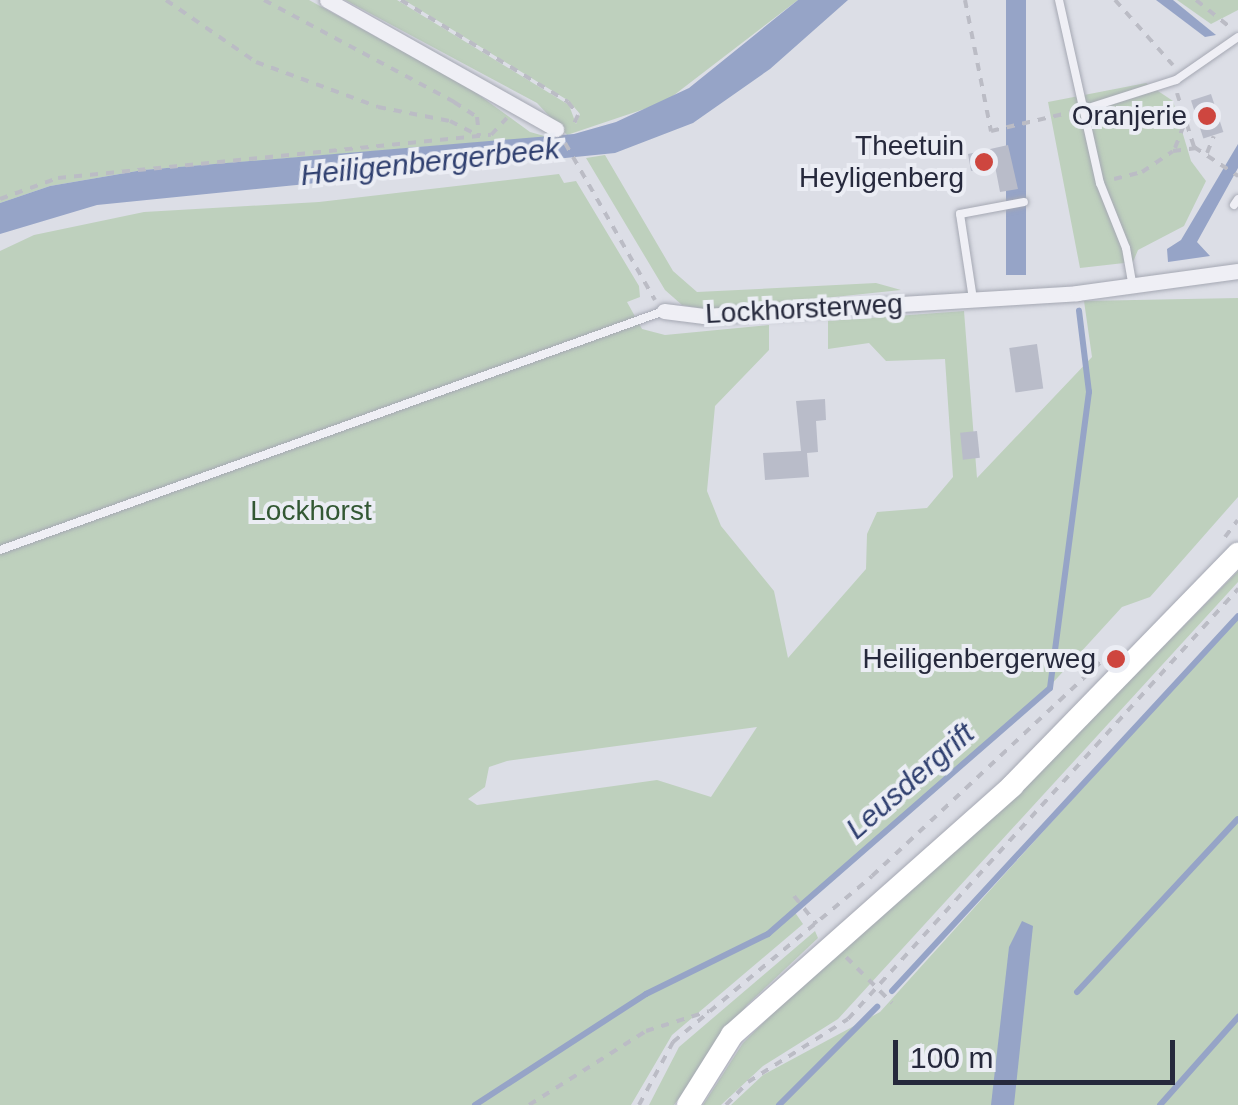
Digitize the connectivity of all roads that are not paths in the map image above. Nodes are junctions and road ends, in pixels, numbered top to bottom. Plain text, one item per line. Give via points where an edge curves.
1 (327, 0) edge
2 (1059, 0) edge
3 (1238, 35) edge
4 (1082, 110) junction
5 (558, 131) road end
6 (1024, 202) dead end
7 (1238, 271) edge
8 (1132, 286) junction
9 (973, 298) junction
10 (664, 311) joint
11 (0, 550) edge
12 (1228, 550) edge
13 (688, 1105) edge

1 - 5 street via 519,102
2 - 4 lane
3 - 4 lane via 1172,82
4 - 8 lane
6 - 9 lane via 960,214
7 - 8 street, Lockhorsterweg
8 - 9 street, Lockhorsterweg
9 - 10 street, Lockhorsterweg via 704,316
10 - 11 lane
12 - 13 main road via 1012,786 732,1036

